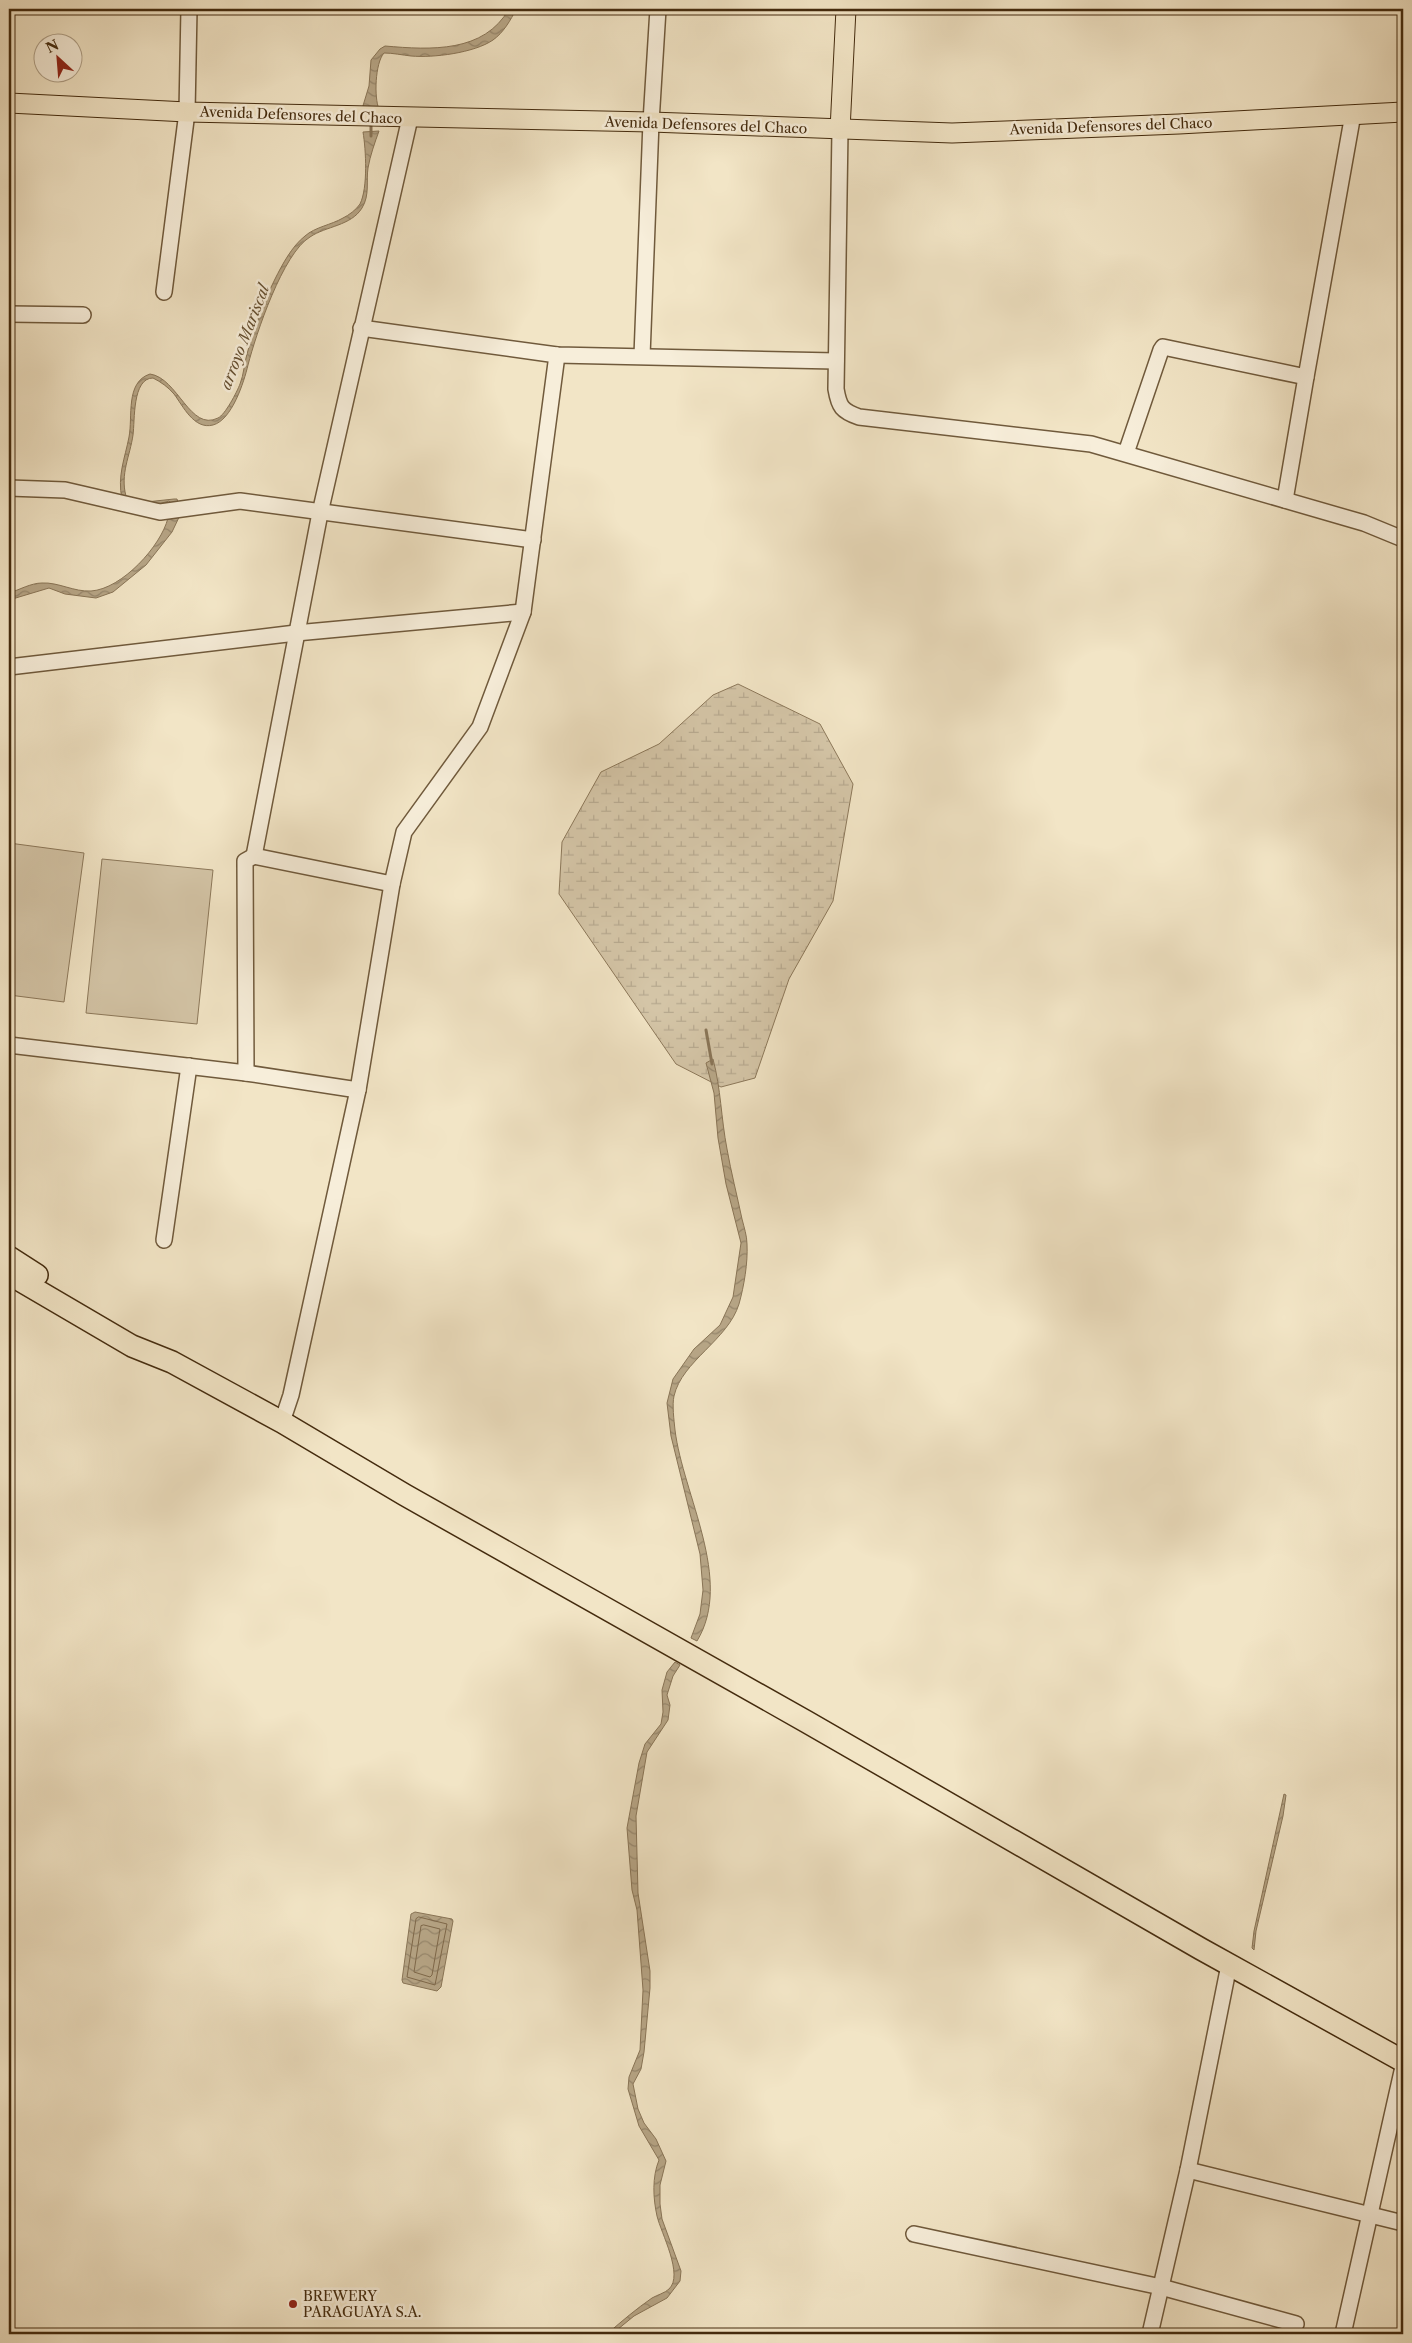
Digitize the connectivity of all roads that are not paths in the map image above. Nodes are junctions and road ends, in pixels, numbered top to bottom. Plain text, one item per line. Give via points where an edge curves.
1 (189, 9) edge
2 (658, 9) edge
3 (846, 9) edge
4 (9, 103) edge
5 (187, 112) junction
6 (1403, 112) edge
7 (1353, 114) junction
8 (401, 118) junction
9 (651, 122) junction
10 (840, 130) junction
11 (164, 292) dead end
12 (9, 314) edge
13 (83, 315) dead end
14 (361, 328) junction
15 (557, 355) junction
16 (642, 356) junction
17 (836, 361) junction
18 (1306, 377) junction
19 (1126, 453) junction
20 (9, 488) edge
21 (1285, 500) junction
22 (320, 513) junction
23 (1403, 539) edge
24 (533, 540) junction
25 (524, 612) junction
26 (296, 633) junction
27 (14, 667) edge
28 (254, 856) junction
29 (392, 884) junction
30 (9, 1045) edge
31 (189, 1066) junction
32 (246, 1073) junction
33 (358, 1090) junction
34 (164, 1240) dead end
35 (9, 1258) edge
36 (9, 1274) edge
37 (172, 1362) junction
38 (282, 1422) junction
39 (1229, 1965) junction
40 (1403, 2062) edge
41 (1403, 2067) edge
42 (1188, 2170) junction
43 (1370, 2215) junction
44 (1403, 2223) edge
45 (914, 2234) dead end
46 (1161, 2287) junction
47 (1296, 2324) dead end
48 (1150, 2334) edge
49 (1343, 2334) edge

1 - 5 street
2 - 9 street
3 - 10 main road
4 - 5 main road, Avenida Defensores del Chaco
5 - 8 main road, Avenida Defensores del Chaco
5 - 11 street
6 - 7 main road, Avenida Defensores del Chaco
7 - 10 main road, Avenida Defensores del Chaco via 952,132
7 - 18 street
8 - 9 main road, Avenida Defensores del Chaco
8 - 14 street
9 - 10 main road, Avenida Defensores del Chaco
9 - 16 street
10 - 17 street
12 - 13 street
14 - 15 street
14 - 22 street
15 - 16 street
15 - 24 street
16 - 17 street
17 - 19 street via 838,403 859,417 1091,444
18 - 19 street via 1164,347
18 - 21 street
19 - 21 street
20 - 22 street via 65,490 160,512 240,501
21 - 23 street via 1364,523
22 - 24 street
22 - 26 street
24 - 25 street
25 - 26 street
25 - 29 street via 480,727 404,832
26 - 27 street
26 - 28 street
28 - 29 street
28 - 32 street via 245,861
29 - 33 street
30 - 31 street
31 - 32 street
31 - 34 street
32 - 33 street
33 - 38 street via 291,1395
35 - 37 highway via 134,1333
36 - 37 highway via 132,1346
37 - 38 highway
38 - 39 highway
39 - 40 highway
39 - 42 street
41 - 43 street
42 - 43 street
42 - 46 street
43 - 44 street
43 - 49 street
45 - 46 street
46 - 47 street
46 - 48 street

